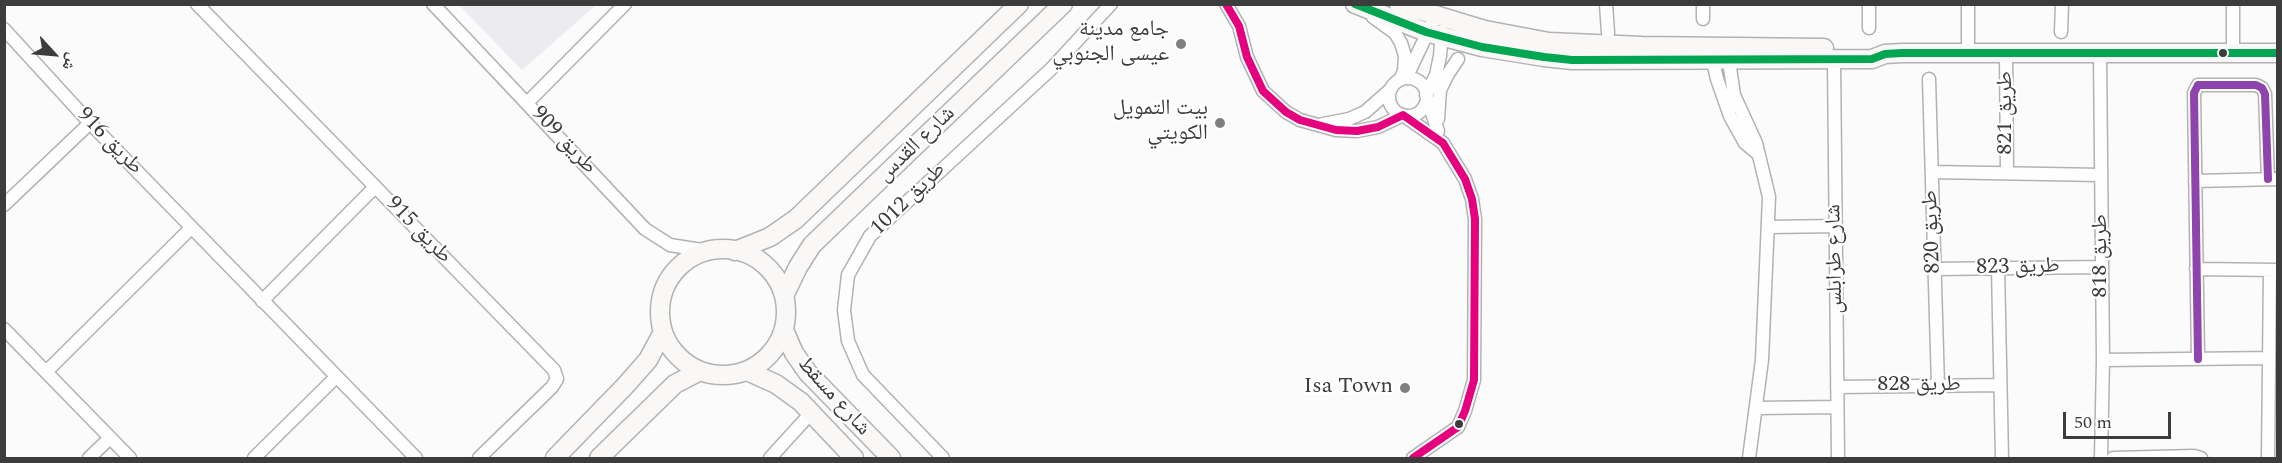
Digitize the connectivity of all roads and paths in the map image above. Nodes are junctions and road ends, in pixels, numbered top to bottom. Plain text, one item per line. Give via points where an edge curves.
1 (433, 4) edge
2 (625, 4) edge
3 (1019, 4) edge
4 (1063, 4) edge
5 (1111, 4) edge
6 (1226, 4) edge
7 (1353, 4) edge
8 (1399, 4) edge
9 (1606, 4) edge
10 (1703, 4) edge
11 (1869, 4) edge
12 (1968, 4) edge
13 (2062, 4) edge
14 (2233, 4) edge
15 (199, 5) edge
16 (1703, 19) dead end
17 (1436, 26) junction
18 (1869, 28) dead end
19 (4, 29) edge
20 (2061, 32) dead end
21 (1608, 33) dead end
22 (1482, 47) junction
23 (1719, 53) junction
24 (2233, 53) junction
25 (2277, 53) edge
26 (1885, 54) junction
27 (1968, 54) junction
28 (2006, 54) junction
29 (2100, 54) junction
30 (1458, 59) junction
31 (1834, 60) junction
32 (1436, 75) junction
33 (1403, 79) junction
34 (1929, 79) dead end
35 (1390, 90) junction
36 (1426, 95) junction
37 (527, 103) junction
38 (1402, 115) junction
39 (90, 123) junction
40 (1316, 125) junction
41 (1438, 131) junction
42 (1443, 143) junction
43 (1932, 172) junction
44 (2007, 173) junction
45 (2101, 174) junction
46 (2272, 179) edge
47 (2195, 181) junction
48 (375, 187) junction
49 (4, 205) edge
50 (1836, 226) junction
51 (1768, 227) junction
52 (191, 228) junction
53 (708, 251) junction
54 (735, 251) junction
55 (2102, 267) junction
56 (1998, 268) junction
57 (1935, 269) junction
58 (2196, 269) junction
59 (2274, 270) edge
60 (784, 296) junction
61 (262, 301) junction
62 (4, 329) edge
63 (784, 330) junction
64 (663, 332) junction
65 (2269, 358) junction
66 (2198, 359) junction
67 (2103, 360) junction
68 (747, 370) junction
69 (700, 371) junction
70 (46, 372) junction
71 (336, 377) junction
72 (2000, 385) junction
73 (1938, 386) junction
74 (1837, 387) junction
75 (1837, 407) junction
76 (1757, 408) junction
77 (811, 413) junction
78 (110, 438) junction
79 (89, 459) edge
80 (130, 459) edge
81 (254, 459) edge
82 (416, 459) edge
83 (479, 459) edge
84 (555, 459) edge
85 (599, 459) edge
86 (770, 459) edge
87 (854, 459) edge
88 (891, 459) edge
89 (943, 459) edge
90 (1413, 459) edge
91 (1749, 459) edge
92 (1838, 459) edge
93 (2002, 459) edge
94 (2102, 459) edge
95 (2113, 459) edge
96 (2201, 459) edge
97 (2268, 459) edge

1 - 37 street, طريق 909
2 - 37 street
3 - 54 street, شارع القدس via 796,219 770,237
4 - 60 street, شارع القدس via 812,245
5 - 89 street, طريق 1012 via 1051,69 870,236 848,275 844,310 848,341 863,375
6 - 40 street via 1239,26 1247,57 1263,91 1286,112
7 - 17 street
7 - 33 street via 1395,33 1405,56
8 - 17 street
9 - 21 street
10 - 16 street
11 - 18 street
12 - 27 street
13 - 20 street
14 - 24 street
15 - 48 street, طريق 915
17 - 22 street
17 - 23 street via 1549,42
17 - 32 street
17 - 33 street
19 - 39 street, طريق 916
22 - 23 street via 1572,60
22 - 30 street
23 - 26 street via 1872,48
23 - 31 street
23 - 51 street via 1723,98 1745,143 1757,153 1767,184
24 - 25 street
24 - 29 street
26 - 27 street
26 - 31 street via 1872,60
27 - 28 street
28 - 29 street
28 - 44 street, طريق 821
29 - 45 street, طريق 818
30 - 32 street
30 - 41 street via 1440,90
31 - 50 street, شارع طرابلس
32 - 36 street
33 - 35 street
33 - 36 street via 1412,78 1422,84
34 - 43 street, طريق 820
35 - 38 street via 1390,102
35 - 40 street via 1365,112 1341,122
36 - 38 street via 1420,111
36 - 41 street
37 - 53 street, طريق 909 via 645,229 670,244
38 - 40 street via 1378,127 1357,131
38 - 42 street
39 - 49 street
39 - 52 street, طريق 916
41 - 42 street
42 - 90 street via 1465,179 1475,219 1474,380 1458,427
43 - 44 street, طريق 821
43 - 57 street, طريق 820
44 - 45 street, طريق 821
45 - 55 street, طريق 818
46 - 47 street
46 - 47 street via 2262,88 2201,85 2194,93
47 - 58 street
48 - 61 street
48 - 83 street, طريق 915 via 556,374 552,387
50 - 51 street
50 - 74 street, شارع طرابلس
51 - 76 street
52 - 61 street, طريق 916
52 - 70 street
53 - 54 street
53 - 64 street via 678,268 668,282 660,315
54 - 60 street via 761,262 771,271
55 - 56 street, طريق 823
55 - 67 street, طريق 818
56 - 57 street, طريق 823
56 - 72 street
57 - 73 street, طريق 820
58 - 59 street
58 - 66 street
59 - 65 street
60 - 63 street
61 - 71 street, طريق 916
62 - 70 street
63 - 68 street via 770,354
63 - 88 street, شارع مسقط via 808,373
64 - 69 street via 677,355
64 - 84 street via 648,360
65 - 66 street
65 - 97 street
66 - 67 street
67 - 94 street, طريق 818
68 - 69 street via 724,376
68 - 77 street, شارع مسقط via 777,384
69 - 85 street via 675,384
70 - 78 street
71 - 81 street
71 - 82 street, طريق 916
72 - 73 street, طريق 828
72 - 93 street
73 - 74 street, طريق 828
74 - 75 street, شارع طرابلس
75 - 76 street
75 - 92 street, شارع طرابلس
76 - 91 street
77 - 86 street
77 - 87 street, شارع مسقط
78 - 79 street
78 - 80 street
95 - 96 street

